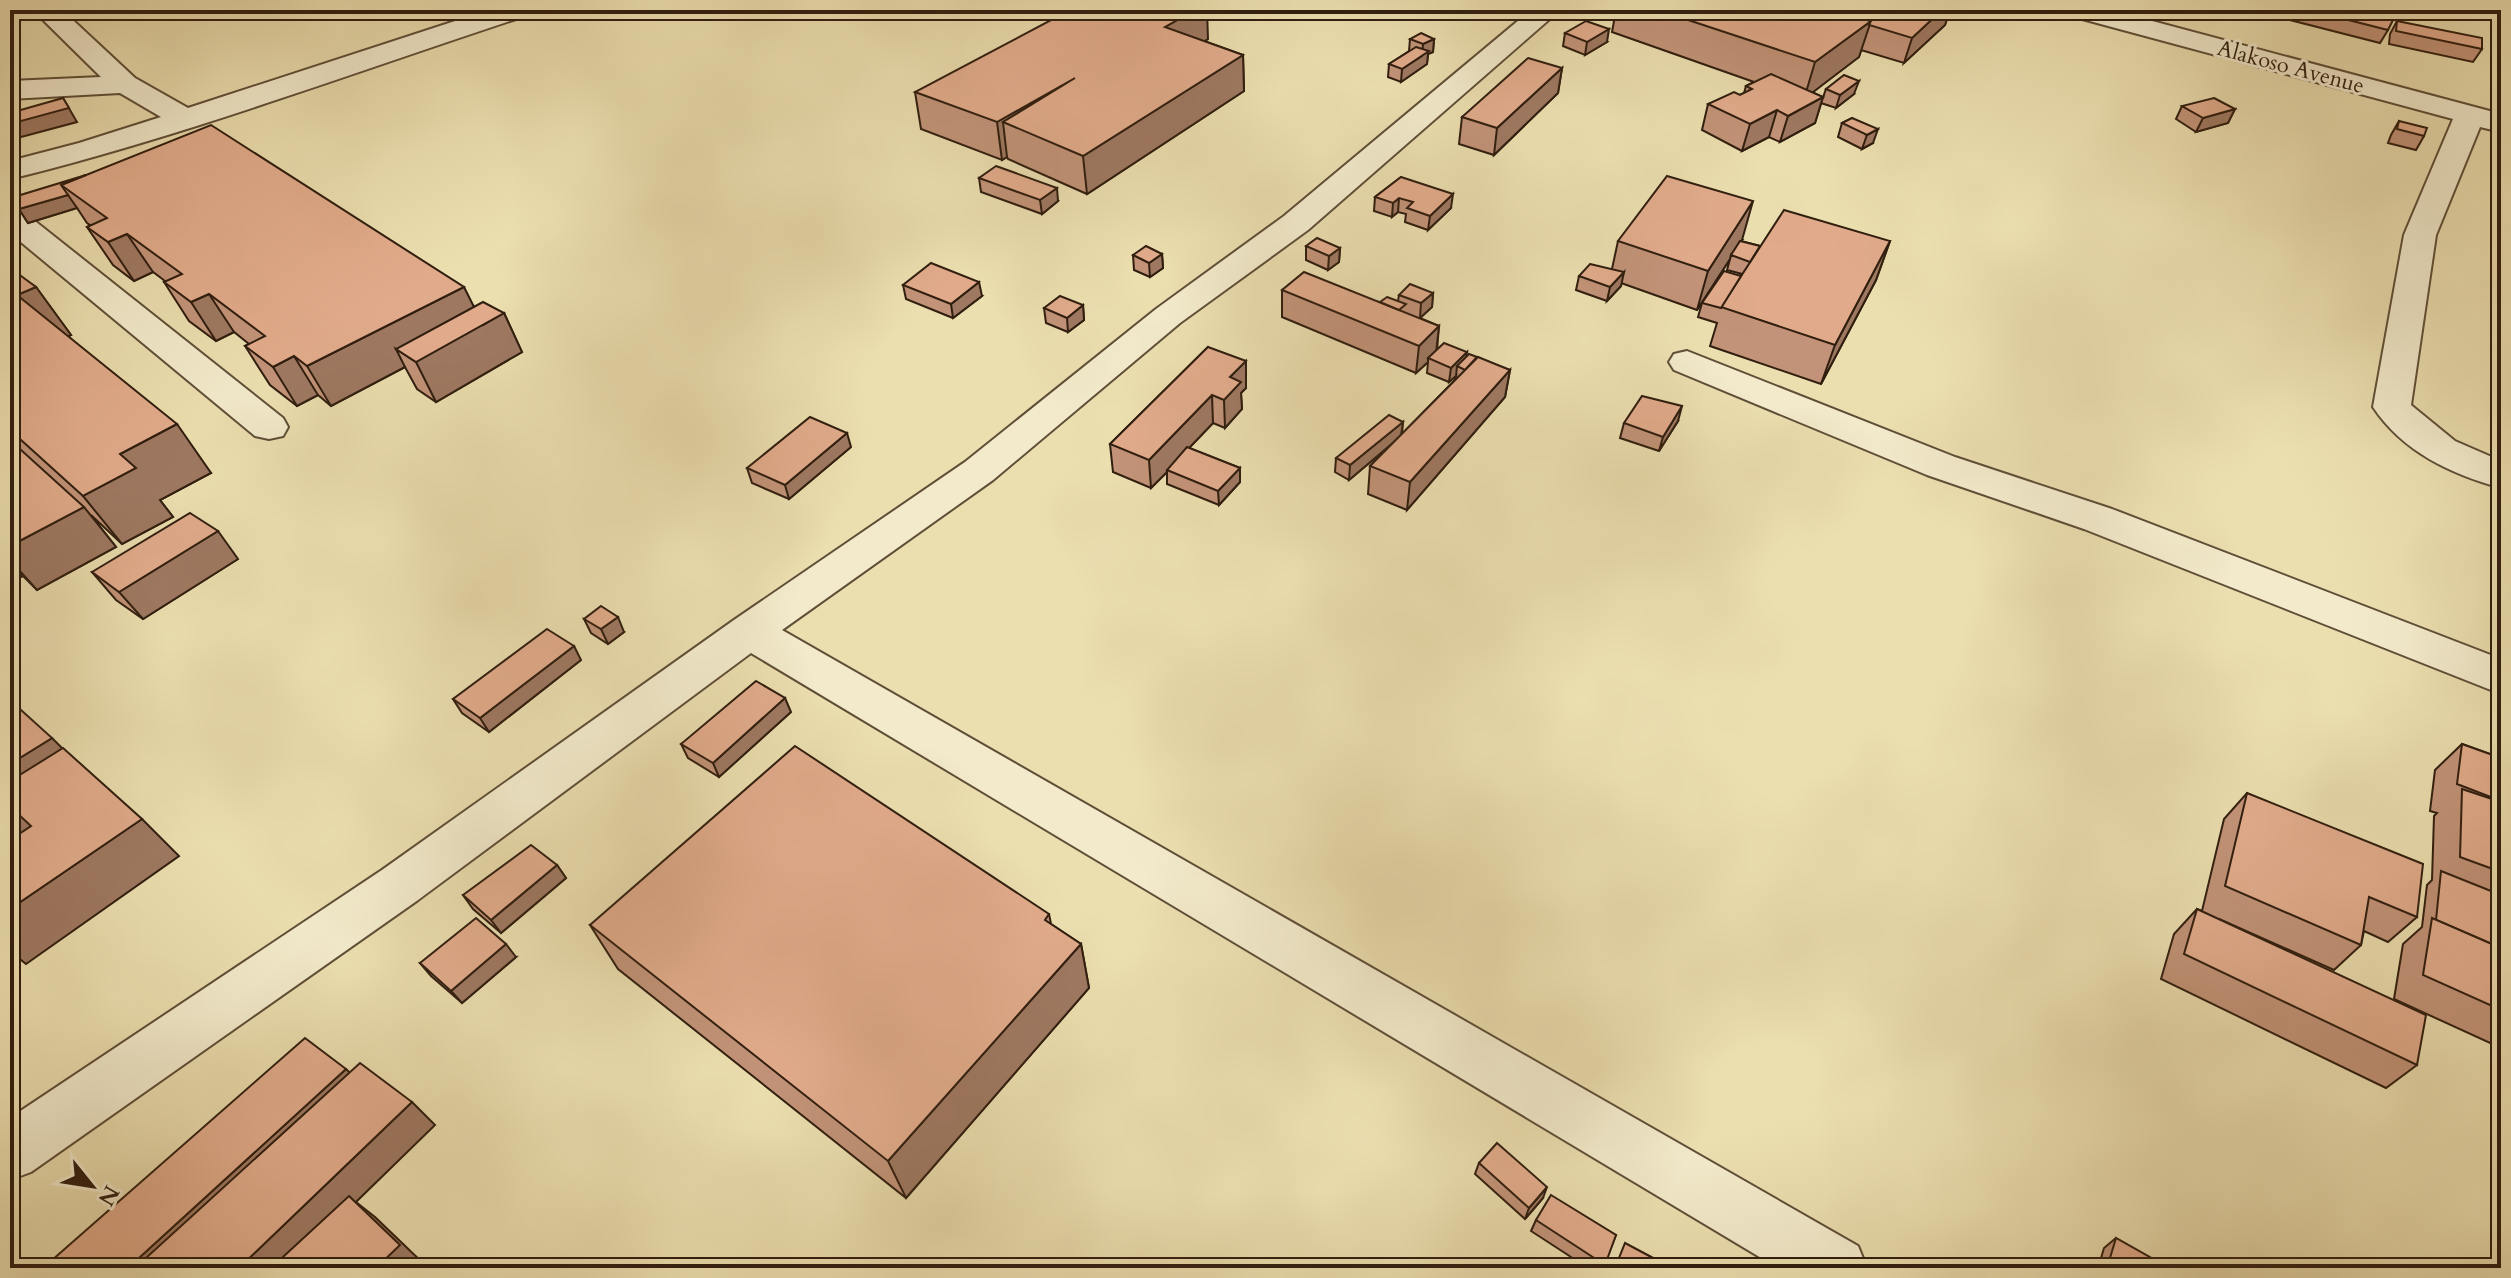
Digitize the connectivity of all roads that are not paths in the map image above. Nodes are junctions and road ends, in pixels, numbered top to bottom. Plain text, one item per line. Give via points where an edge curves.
1 (46, 10) edge
2 (516, 10) edge
3 (1547, 10) edge
4 (2080, 10) edge
5 (2150, 15) edge
6 (125, 84) junction
7 (10, 90) edge
8 (2490, 112) edge
9 (186, 119) junction
10 (10, 170) edge
11 (10, 217) edge
12 (1687, 362) dead end
13 (269, 427) dead end
14 (2501, 475) edge
15 (749, 631) junction
16 (2501, 677) edge
17 (10, 1152) edge
18 (1836, 1268) edge

1 - 6 street
2 - 9 street
3 - 15 street via 1296,223 1168,316 979,471
4 - 5 street, Alakoso Avenue
5 - 8 street, Alakoso Avenue
6 - 7 street
6 - 9 street
8 - 14 street via 2460,143 2420,235 2392,407 2415,434 2459,462
9 - 10 street
11 - 13 street
12 - 16 street via 1941,466 2098,519
15 - 17 street via 400,885
15 - 18 street

